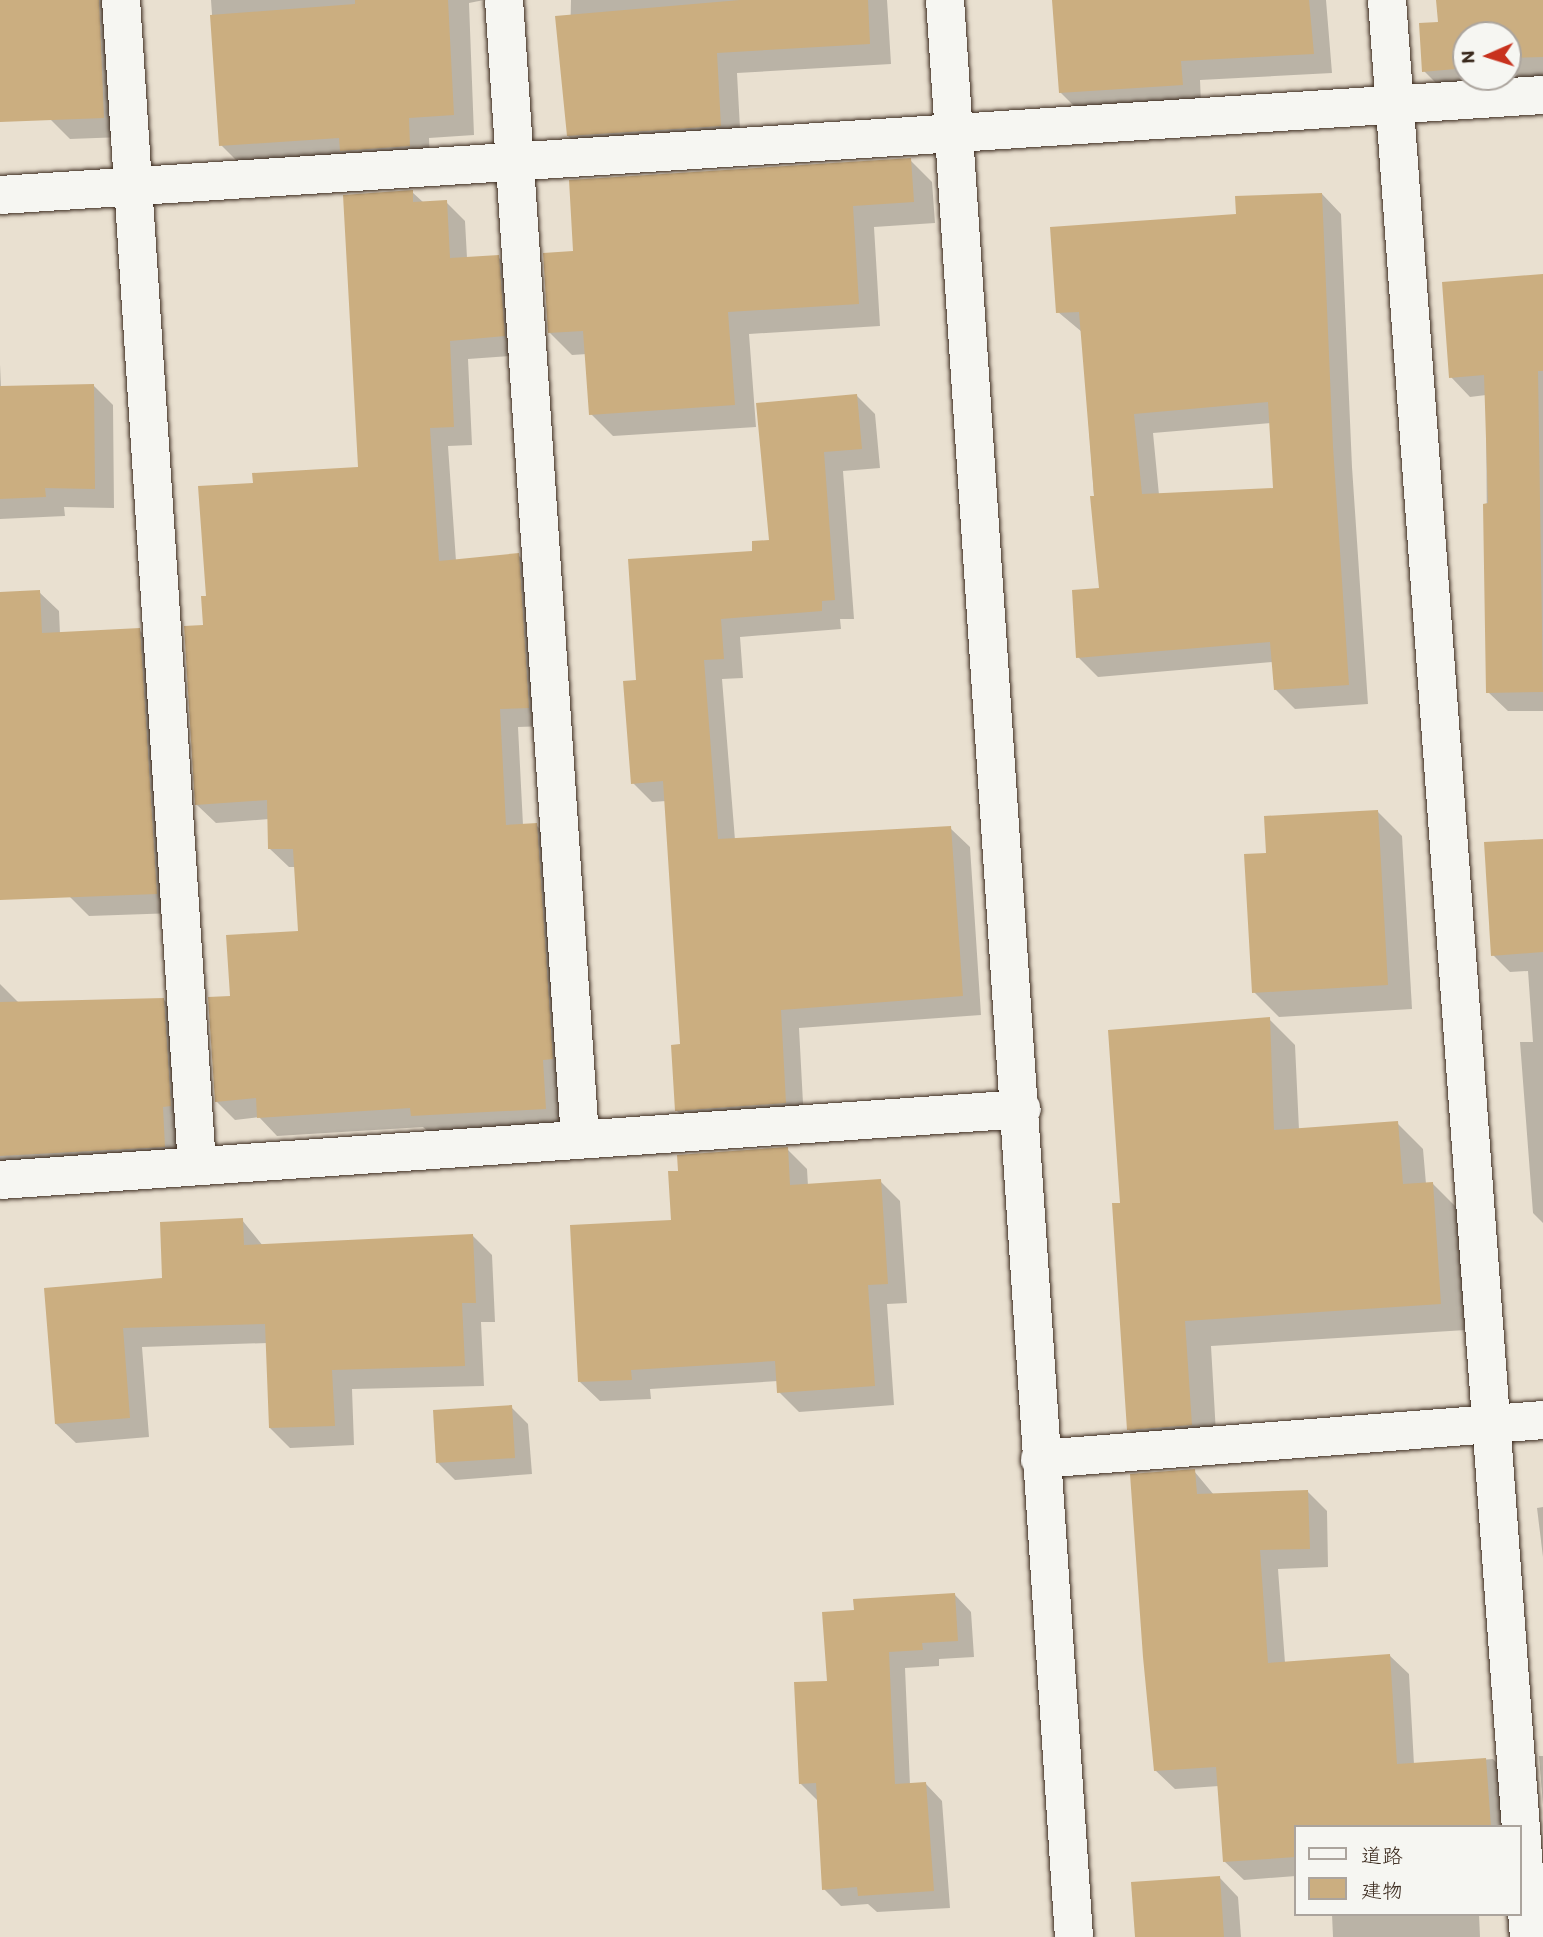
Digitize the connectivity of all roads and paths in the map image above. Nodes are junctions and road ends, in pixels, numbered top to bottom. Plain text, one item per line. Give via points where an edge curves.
1 (121, 0) edge
2 (503, 0) edge
3 (945, 0) edge
4 (1387, 0) edge
5 (1543, 95) edge
6 (1395, 102) junction
7 (953, 130) junction
8 (515, 165) junction
9 (133, 188) junction
10 (0, 195) edge
11 (1022, 1109) junction
12 (580, 1139) junction
13 (197, 1166) junction
14 (0, 1180) edge
15 (1543, 1420) edge
16 (1491, 1424) junction
17 (1041, 1459) junction
18 (1521, 1825) edge
19 (1522, 1842) edge
20 (1074, 1937) edge
21 (1529, 1937) edge

1 - 9 street
2 - 8 street
3 - 7 street
4 - 6 street
5 - 6 street
6 - 7 street
6 - 16 street
7 - 8 street
7 - 11 street
8 - 9 street
8 - 12 street
9 - 10 street
9 - 13 street
11 - 12 street
11 - 17 street
12 - 13 street
13 - 14 street
15 - 16 street
16 - 17 street
16 - 18 street
17 - 20 street
19 - 21 street

